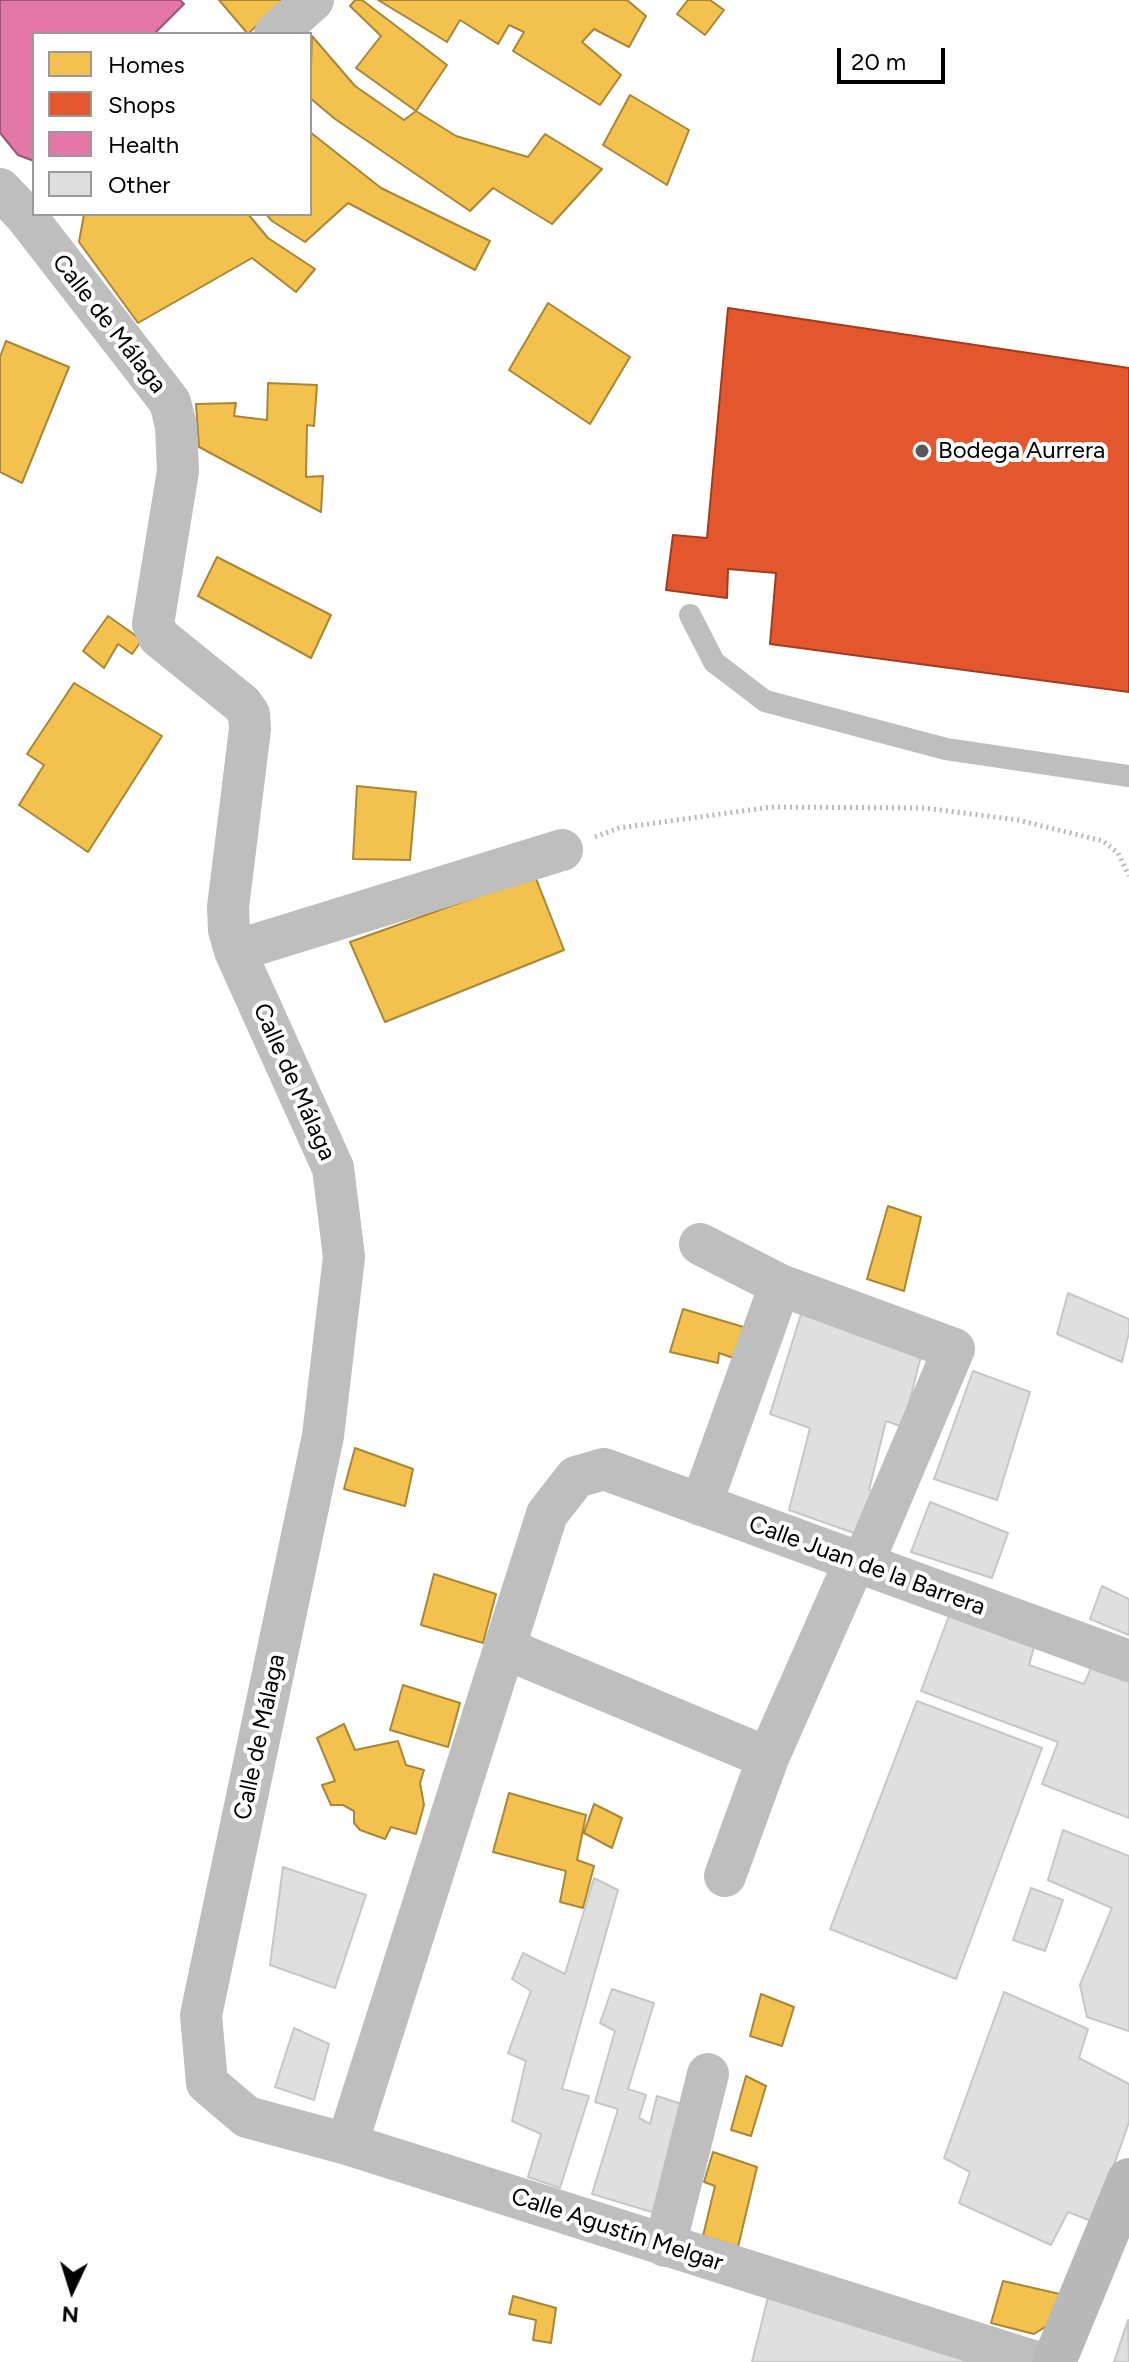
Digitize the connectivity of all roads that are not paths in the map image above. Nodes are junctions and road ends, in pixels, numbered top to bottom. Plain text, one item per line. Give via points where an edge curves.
1 (313, 0) edge
2 (277, 32) edge
3 (15, 211) edge
4 (690, 615) dead end
5 (1129, 776) edge
6 (562, 850) road end
7 (235, 951) junction
8 (700, 1244) dead end
9 (780, 1285) junction
10 (701, 1505) junction
11 (855, 1561) junction
12 (504, 1648) junction
13 (1129, 1661) edge
14 (768, 1758) junction
15 (725, 1876) dead end
16 (708, 2074) dead end
17 (207, 2083) joint
18 (347, 2144) junction
19 (1129, 2180) edge
20 (665, 2246) junction
21 (1036, 2362) edge
22 (1054, 2362) edge

1 - 2 street
3 - 7 street, Calle de Málaga via 170,402 178,471 153,624 159,637 249,714 228,907
4 - 5 lane via 714,662 765,701 946,749
6 - 7 street
7 - 17 street, Calle de Málaga via 333,1168 344,1257 323,1436 201,2015
8 - 9 street
9 - 10 street
9 - 11 street via 954,1349 869,1549
10 - 11 street, Calle Juan de la Barrera
10 - 12 street, Calle Juan de la Barrera via 604,1469 576,1477 547,1514
11 - 13 street, Calle Juan de la Barrera
11 - 14 street
12 - 14 street
12 - 18 street
14 - 15 street
16 - 20 street
17 - 18 street, Calle Agustín Melgar via 247,2117
18 - 20 street, Calle Agustín Melgar
19 - 22 main road
20 - 21 street, Calle Agustín Melgar

